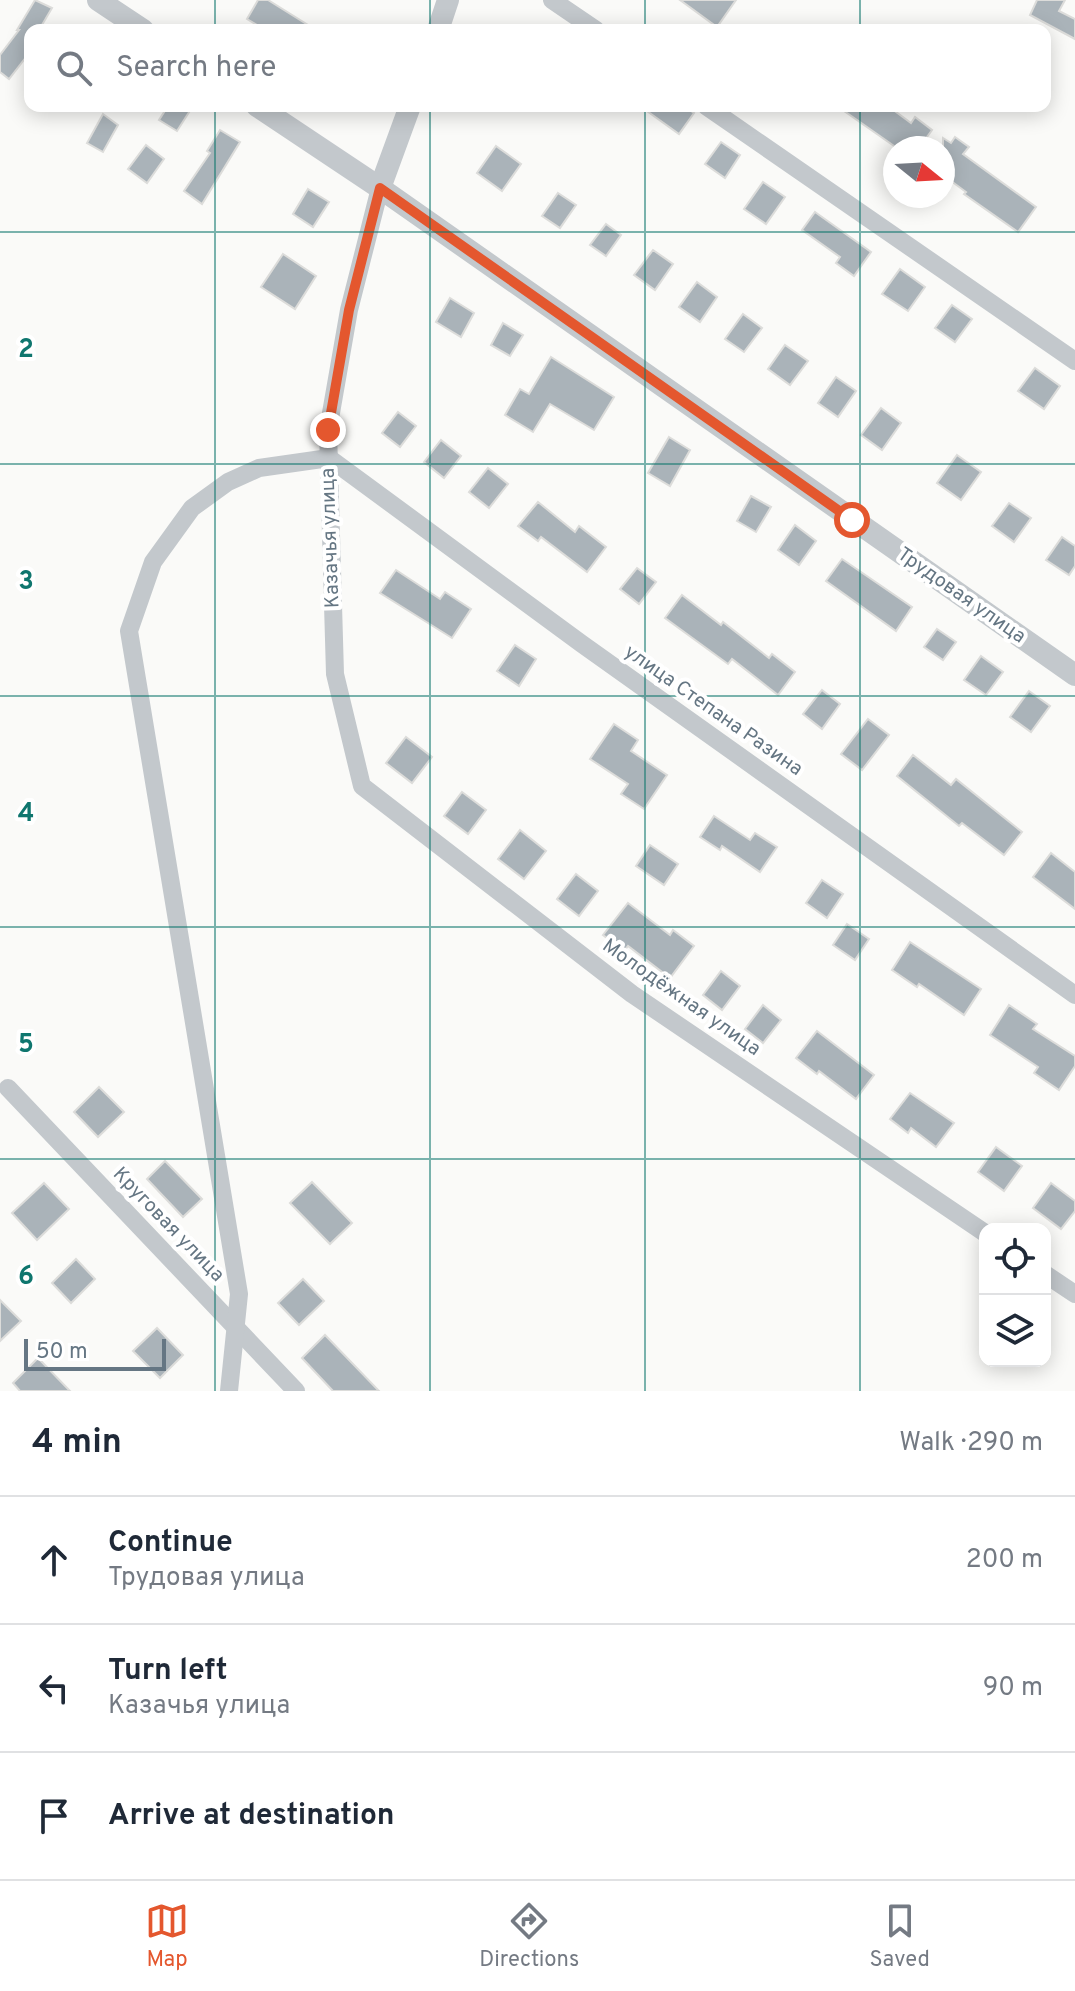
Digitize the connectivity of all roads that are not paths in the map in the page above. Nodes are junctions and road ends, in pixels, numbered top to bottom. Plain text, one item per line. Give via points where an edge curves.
1 (98, 0) edge
2 (448, 0) edge
3 (552, 0) edge
4 (134, 24) edge
5 (440, 24) edge
6 (587, 24) edge
7 (266, 112) edge
8 (408, 112) edge
9 (715, 112) edge
10 (380, 188) junction
11 (1075, 361) edge
12 (329, 458) junction
13 (1075, 675) edge
14 (362, 786) joint
15 (1073, 989) edge
16 (8, 1088) dead end
17 (979, 1229) edge
18 (1051, 1278) edge
19 (1075, 1294) edge
20 (235, 1327) junction
21 (229, 1391) edge
22 (296, 1391) edge

1 - 4 street
2 - 5 street
3 - 6 street
7 - 10 street, Трудовая улица
8 - 10 street, Казачья улица
9 - 11 street
10 - 12 street, Казачья улица via 349,310 328,430
10 - 13 street, Трудовая улица
12 - 14 street, Казачья улица via 335,674
12 - 15 street, улица Степана Разина via 582,644
12 - 20 street via 259,468 192,508 153,562 129,631 239,1294
14 - 17 street, Молодёжная улица via 632,994
16 - 20 street, Круговая улица
18 - 19 street
20 - 21 street
20 - 22 street, Круговая улица

